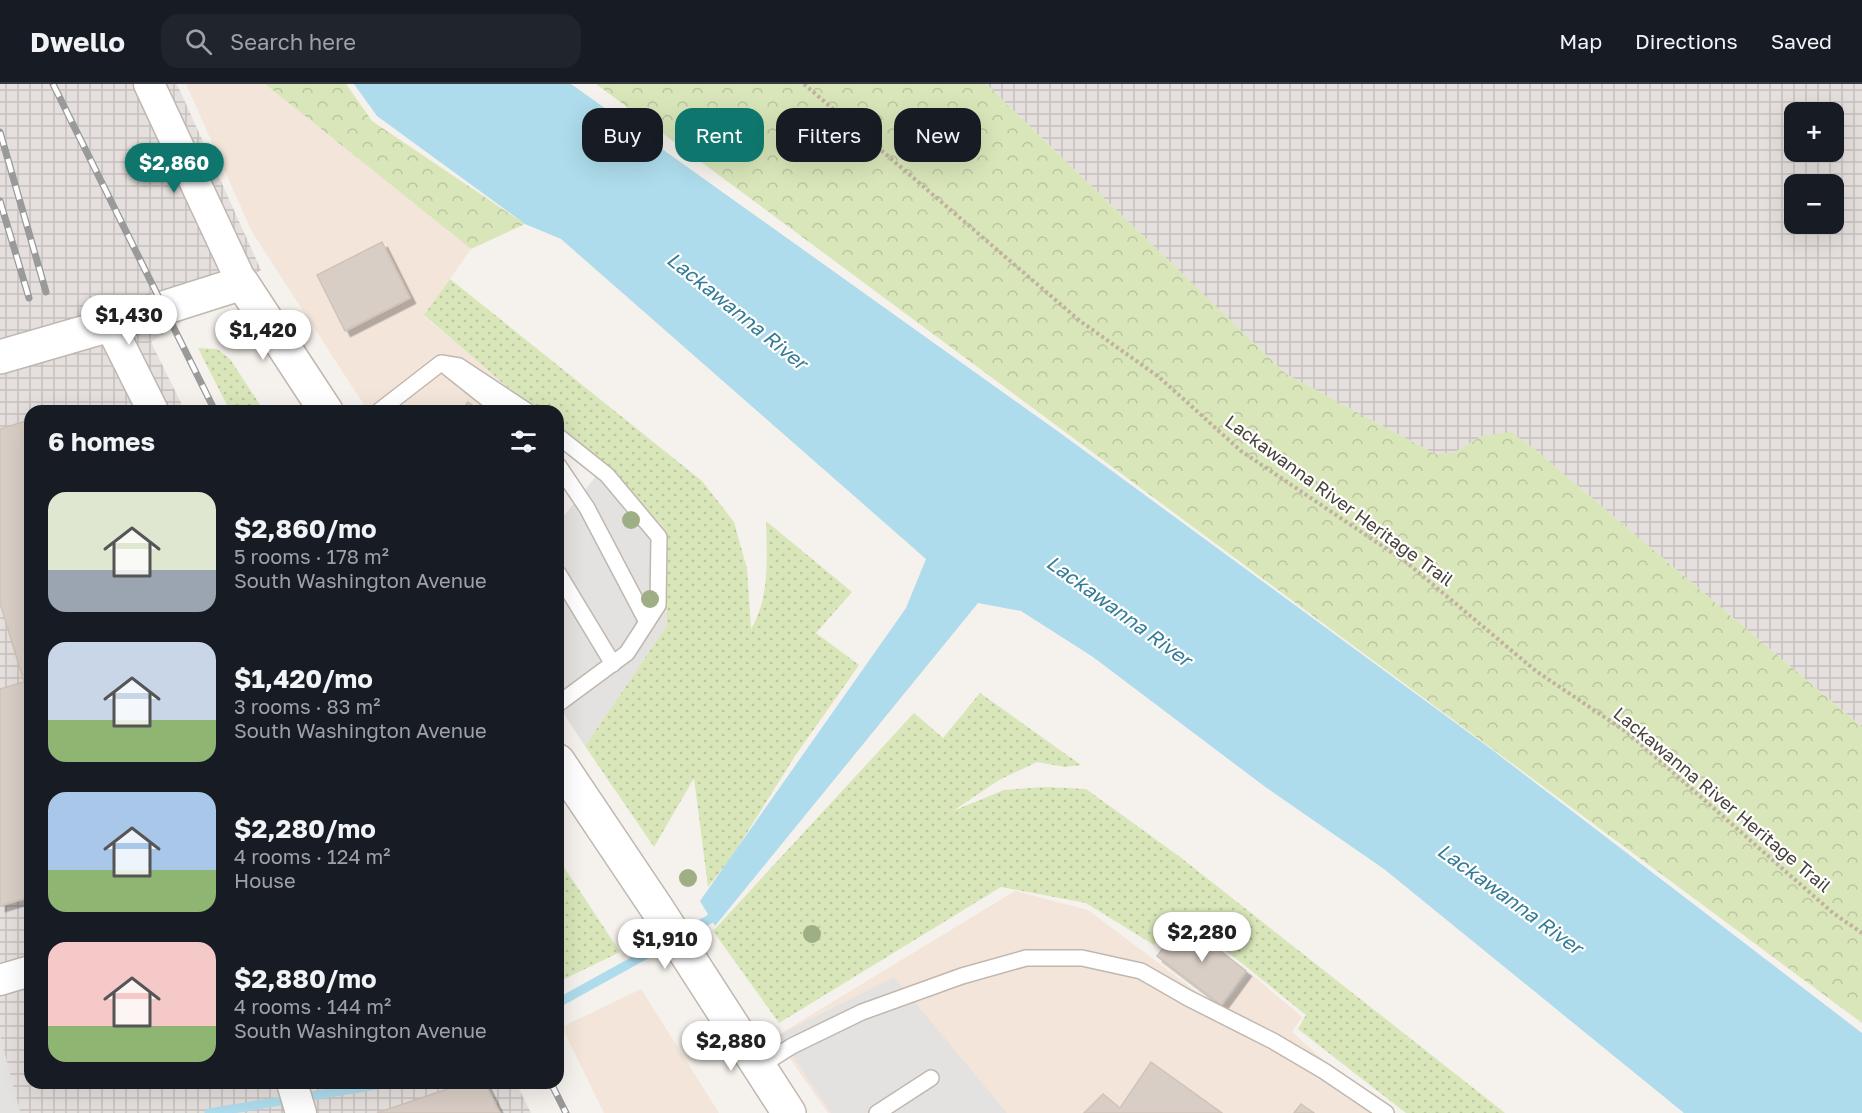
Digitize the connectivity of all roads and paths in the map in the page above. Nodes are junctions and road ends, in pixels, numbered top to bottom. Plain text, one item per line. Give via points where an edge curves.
1 (149, 84) edge
2 (804, 84) edge
3 (242, 283) junction
4 (110, 325) junction
5 (0, 357) edge
6 (441, 363) junction
7 (150, 405) edge
8 (322, 405) edge
9 (387, 405) edge
10 (494, 405) edge
11 (518, 405) edge
12 (564, 441) edge
13 (564, 474) edge
14 (564, 583) edge
15 (647, 622) junction
16 (613, 664) junction
17 (564, 700) edge
18 (564, 770) edge
19 (1862, 933) edge
20 (24, 973) edge
21 (0, 980) edge
22 (759, 1067) junction
23 (931, 1078) dead end
24 (294, 1089) edge
25 (301, 1113) edge
26 (789, 1113) edge
27 (877, 1113) edge
28 (1386, 1113) edge

1 - 3 street
2 - 19 path, Lackawanna River Heritage Trail via 1080,321 1159,377 1242,451 1406,562 1536,671 1628,733 1833,913
3 - 4 street
3 - 8 street
4 - 5 street
4 - 7 street
6 - 9 lane
6 - 10 lane
6 - 11 lane via 459,366
12 - 15 lane via 607,475 659,537 658,605
13 - 15 lane via 587,508
14 - 16 lane
15 - 16 lane via 627,653
16 - 17 lane
18 - 22 street
20 - 21 street
22 - 26 street
22 - 28 lane via 862,1012 962,976 1026,958 1082,958 1141,971 1273,1041
23 - 27 lane
24 - 25 street

